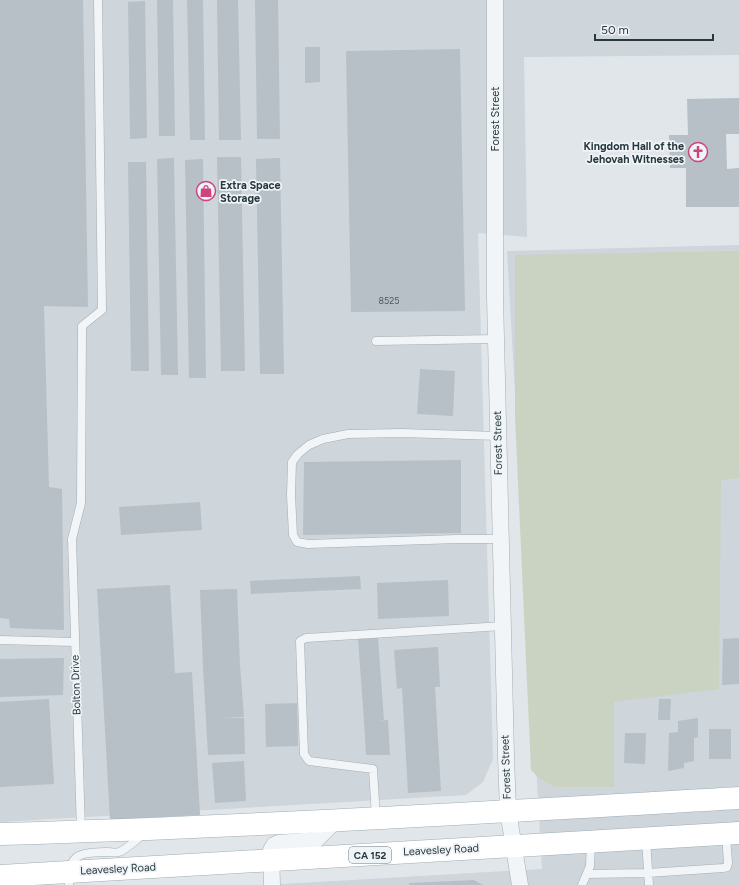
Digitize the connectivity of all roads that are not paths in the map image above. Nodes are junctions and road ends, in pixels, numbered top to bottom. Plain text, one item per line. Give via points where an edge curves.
1 (98, 0) edge
2 (495, 0) edge
3 (496, 339) junction
4 (376, 341) dead end
5 (498, 436) junction
6 (500, 539) junction
7 (503, 626) junction
8 (0, 640) edge
9 (74, 642) junction
10 (739, 798) edge
11 (508, 811) junction
12 (376, 818) junction
13 (337, 820) junction
14 (152, 829) junction
15 (81, 831) junction
16 (0, 834) edge
17 (732, 834) edge
18 (646, 839) junction
19 (590, 842) junction
20 (513, 846) junction
21 (271, 861) junction
22 (648, 873) junction
23 (587, 874) junction
24 (0, 876) edge
25 (69, 878) edge
26 (272, 885) edge
27 (520, 885) edge
28 (582, 885) edge
29 (649, 885) edge

1 - 9 lane, Bolton Drive via 102,310 82,326 81,503 72,539
2 - 3 street, Forest Street
3 - 4 lane
3 - 5 street, Forest Street
5 - 6 street, Forest Street
5 - 6 lane via 402,433 348,434 324,439 309,445 292,462 291,495 292,535 297,542 308,544
6 - 7 street, Forest Street
7 - 11 street, Forest Street
7 - 12 lane via 306,638 300,642 304,754 309,761 373,769
8 - 9 lane
9 - 15 lane, Bolton Drive
10 - 11 main road
11 - 12 main road
11 - 20 street, Forest Street
12 - 13 main road
13 - 14 main road
13 - 21 street via 316,840 274,845 271,850
14 - 15 main road
14 - 25 lane via 120,852 85,853 78,856 73,860
15 - 16 main road
17 - 18 main road, Leavesley Road / CA 152
17 - 22 lane via 727,867
18 - 19 main road, Leavesley Road / CA 152
18 - 22 lane
19 - 20 main road, Leavesley Road / CA 152
19 - 23 lane via 590,866
20 - 21 main road, Leavesley Road / CA 152
20 - 27 street, Forest Street
21 - 25 main road, Leavesley Road / CA 152
21 - 26 street
22 - 23 lane
22 - 29 lane
23 - 28 lane
24 - 25 main road, Leavesley Road / CA 152

